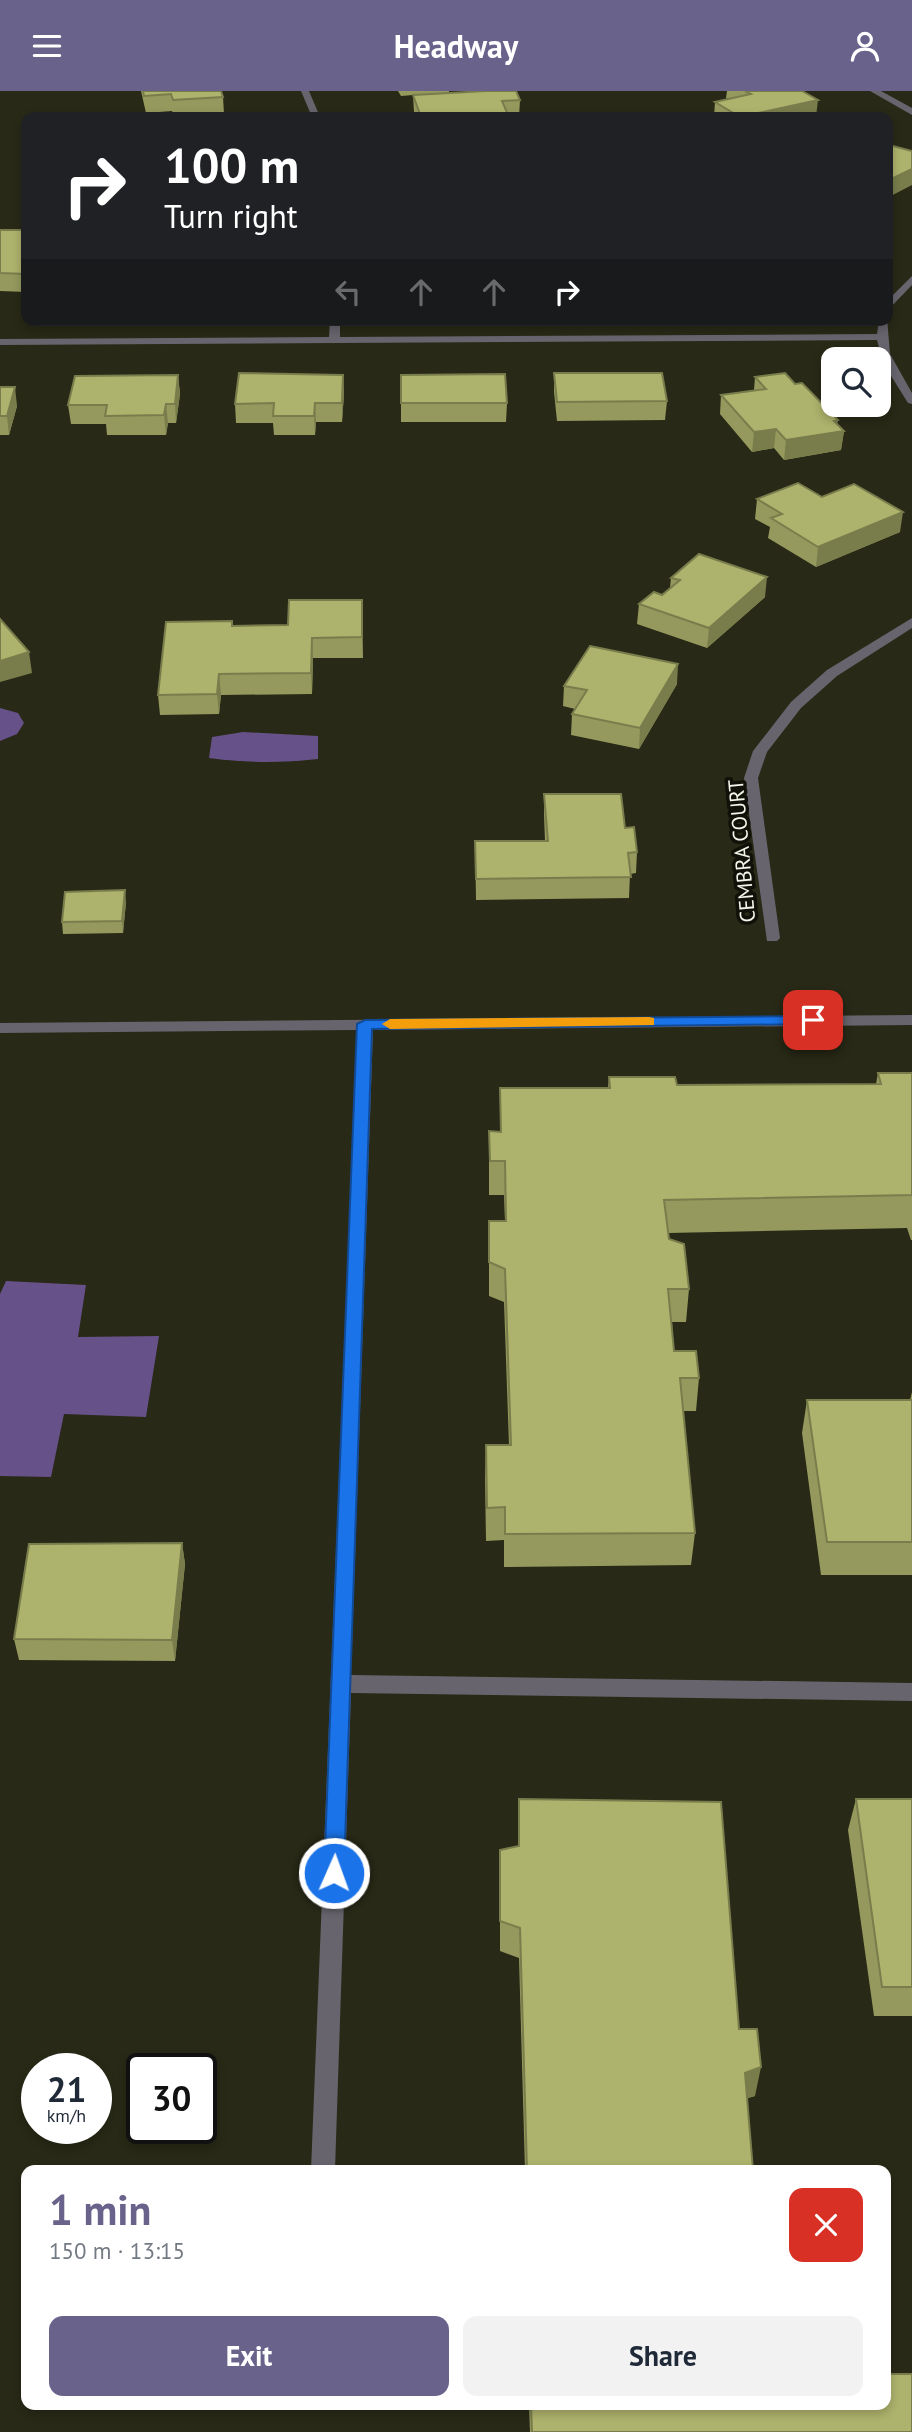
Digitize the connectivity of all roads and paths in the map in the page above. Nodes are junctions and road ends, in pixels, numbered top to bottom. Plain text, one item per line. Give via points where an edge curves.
1 (305, 91) edge
2 (874, 91) edge
3 (314, 112) edge
4 (912, 112) edge
5 (912, 279) edge
6 (893, 301) edge
7 (335, 326) edge
8 (883, 326) edge
9 (881, 337) junction
10 (334, 340) junction
11 (0, 342) edge
12 (912, 401) edge
13 (912, 622) edge
14 (772, 939) dead end
15 (912, 1020) edge
16 (365, 1024) junction
17 (0, 1028) edge
18 (341, 1684) junction
19 (912, 1692) edge
20 (323, 2165) edge

1 - 3 street
2 - 4 street
5 - 6 street
7 - 10 street
8 - 9 street
9 - 10 street
9 - 12 street via 885,359
10 - 11 street
13 - 14 street, CEMBRA COURT via 832,673 796,705 760,751 751,778
15 - 16 street
16 - 17 street
16 - 18 street
18 - 19 street
18 - 20 street

